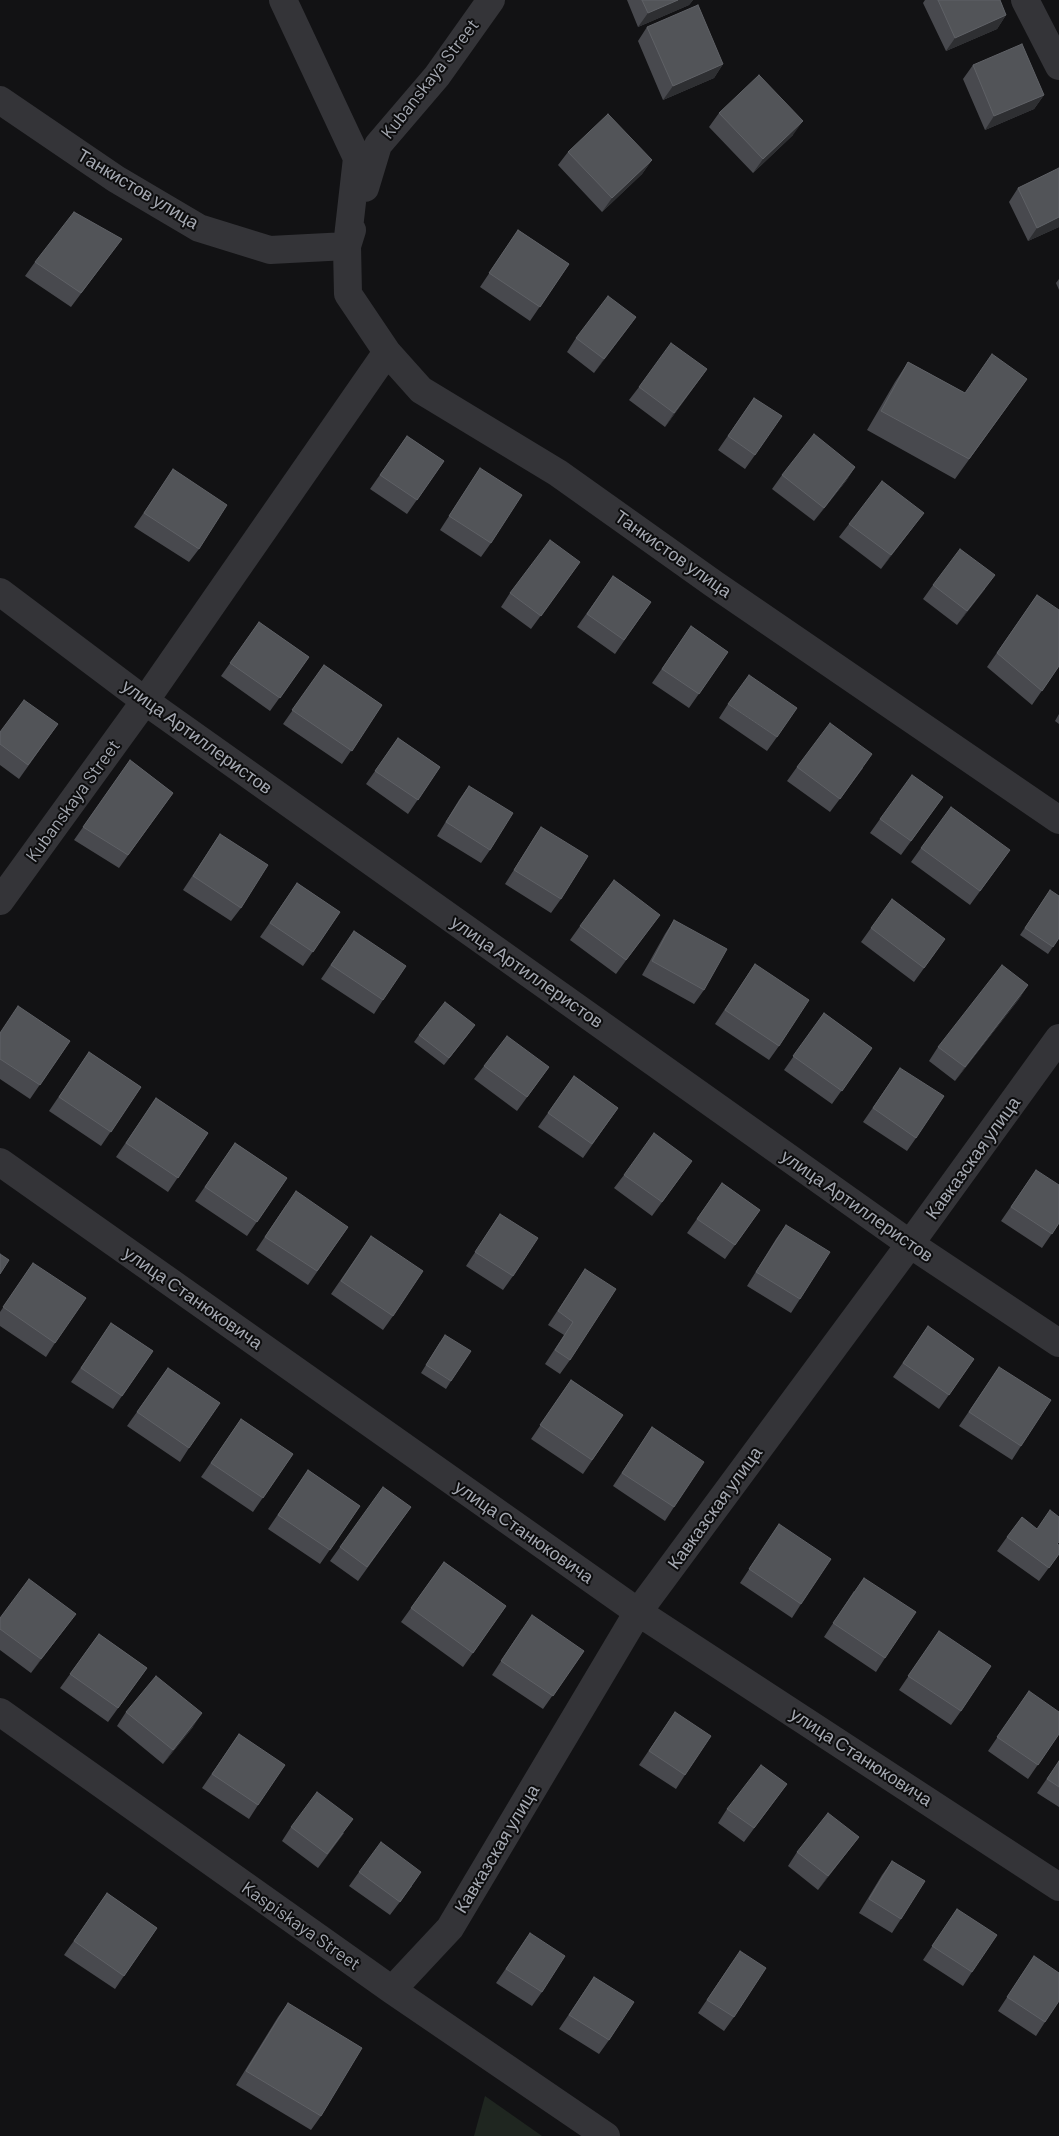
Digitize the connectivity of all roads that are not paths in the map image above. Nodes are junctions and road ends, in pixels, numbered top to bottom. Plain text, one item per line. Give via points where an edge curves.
1 (284, 0) edge
2 (491, 0) edge
3 (1024, 0) edge
4 (1059, 66) edge
5 (0, 100) edge
6 (347, 246) junction
7 (386, 352) junction
8 (0, 592) edge
9 (145, 701) junction
10 (1059, 820) edge
11 (0, 901) edge
12 (1059, 1038) edge
13 (0, 1162) edge
14 (910, 1244) junction
15 (1059, 1343) edge
16 (638, 1612) junction
17 (0, 1712) edge
18 (1059, 1887) edge
19 (392, 1990) junction
20 (606, 2136) edge

1 - 6 street, Танкистов улица via 357,158
2 - 6 street, Kubanskaya Street via 437,76 378,145
3 - 4 street
5 - 6 street, Танкистов улица via 116,179 199,228 270,250
6 - 7 street, Танкистов улица via 348,294
7 - 9 street, Kubanskaya Street
7 - 10 street, Танкистов улица via 421,390 558,472 714,584
8 - 9 street, улица Артиллеристов
9 - 11 street, Kubanskaya Street
9 - 14 street, улица Артиллеристов
12 - 14 street, Кавказская улица
13 - 16 street, улица Станюковича
14 - 15 street, улица Артиллеристов
14 - 16 street, Кавказская улица
16 - 18 street, улица Станюковича
16 - 19 street, Кавказская улица via 450,1928
17 - 19 street, Kaspiskaya Street
19 - 20 street, Kaspiskaya Street

